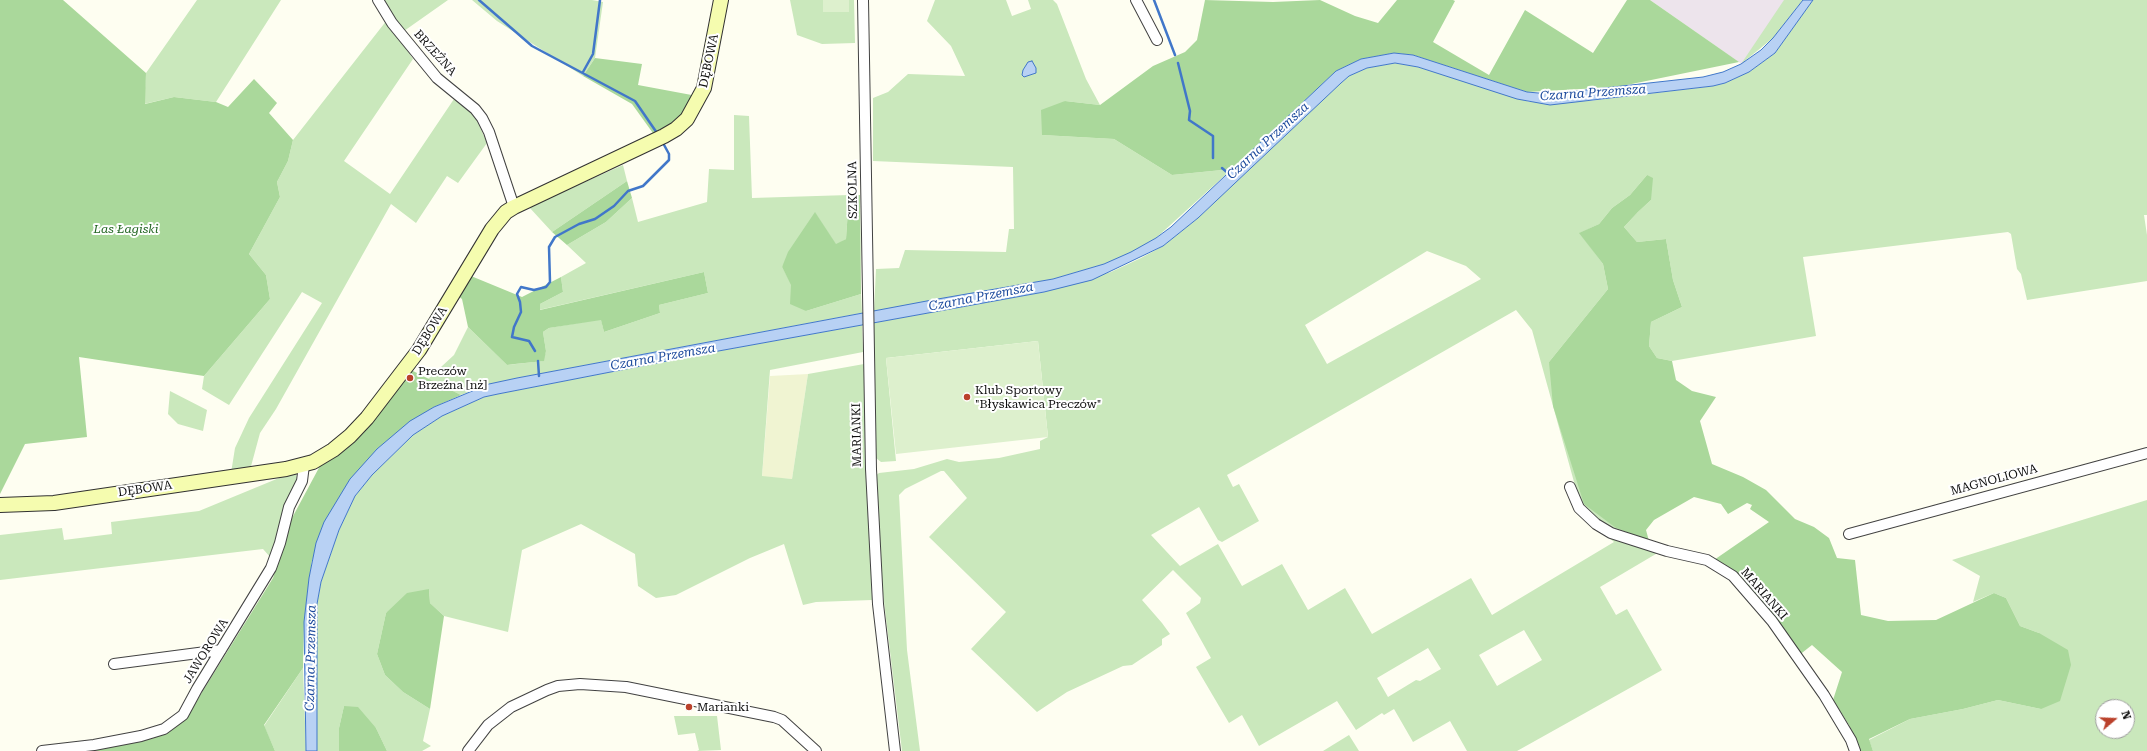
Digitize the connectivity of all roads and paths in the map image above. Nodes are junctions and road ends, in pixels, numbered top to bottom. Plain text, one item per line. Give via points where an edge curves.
1 (378, 0) edge
2 (721, 0) edge
3 (863, 0) edge
4 (1136, 0) edge
5 (1158, 40) dead end
6 (514, 207) junction
7 (869, 380) joint
8 (2147, 453) edge
9 (304, 465) junction
10 (1570, 487) dead end
11 (0, 506) edge
12 (1849, 534) dead end
13 (221, 650) junction
14 (114, 664) dead end
15 (42, 751) edge
16 (468, 751) edge
17 (816, 751) edge
18 (895, 751) edge
19 (1855, 751) edge

1 - 6 street, BRZEŹNA via 392,23 437,78 475,109 482,118
2 - 6 street, DĘBOWA via 704,88 694,109 682,124 664,136
3 - 7 street, SZKOLNA
4 - 5 street
6 - 9 street, DĘBOWA via 500,218 492,229 419,350 375,408 343,442 320,458
7 - 18 street, MARIANKI via 876,574
8 - 12 street, MAGNOLIOWA
9 - 11 street, DĘBOWA via 66,501
9 - 13 street, JAWOROWA via 302,481 289,507 271,568
10 - 19 street, MARIANKI via 1579,508 1610,533 1667,551 1707,560 1733,576 1772,621 1816,683 1851,740
13 - 14 street
13 - 15 street, JAWOROWA via 184,715 169,726 113,742
16 - 17 street via 488,725 510,707 558,686 580,684 626,687 774,717 782,720

